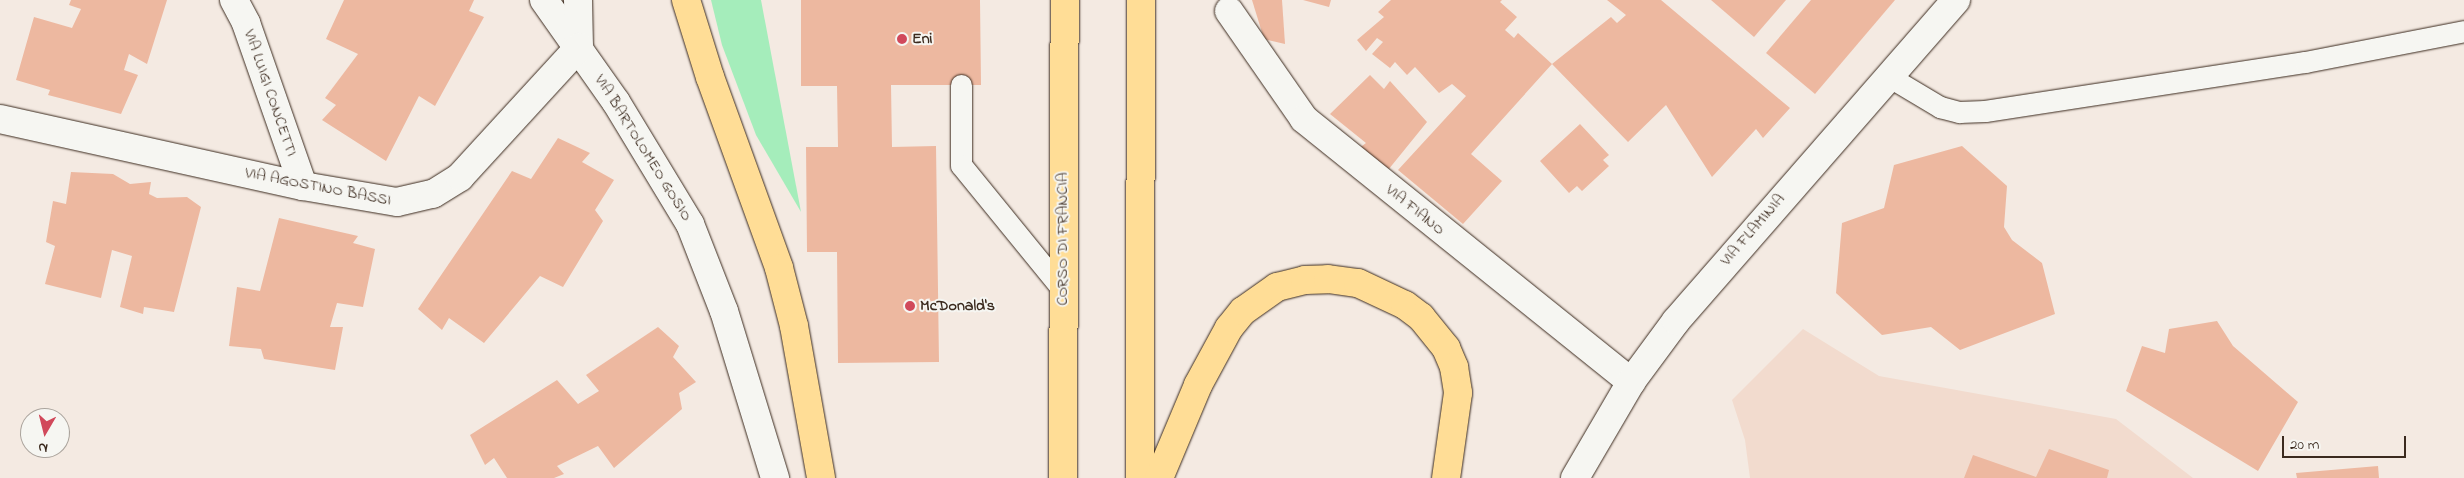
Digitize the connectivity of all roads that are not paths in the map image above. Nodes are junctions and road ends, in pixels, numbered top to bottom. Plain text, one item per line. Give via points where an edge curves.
1 (234, 0) edge
2 (544, 0) edge
3 (578, 0) edge
4 (686, 0) edge
5 (1065, 0) edge
6 (1142, 0) edge
7 (1956, 0) edge
8 (1229, 11) dead end
9 (2464, 31) edge
10 (578, 47) junction
11 (1888, 76) junction
12 (961, 85) dead end
13 (0, 119) edge
14 (303, 186) junction
15 (1062, 290) junction
16 (1631, 382) junction
17 (1059, 473) edge
18 (774, 478) edge
19 (821, 478) edge
20 (1140, 478) edge
21 (1159, 478) edge
22 (1446, 478) edge
23 (1575, 478) edge

1 - 14 street, VIA LUIGI CONCETTI via 246,23
2 - 10 street, VIA BARTOLOMEO GOSIO
3 - 10 street
4 - 19 main road via 710,77 779,268 794,326
5 - 15 main road, CORSO DI FRANCIA
6 - 20 main road
7 - 11 street, VIA FLAMINIA
8 - 16 street, VIA FIANO via 1304,119
9 - 11 lane via 2305,62 1985,111 1959,112 1940,107
10 - 14 street, VIA AGOSTINO BASSI via 460,177 433,194 398,202
10 - 18 street, VIA BARTOLOMEO GOSIO via 677,198 704,253
11 - 16 street, VIA FLAMINIA via 1676,320
12 - 15 lane via 961,165
13 - 14 street, VIA AGOSTINO BASSI
15 - 17 main road, CORSO DI FRANCIA
16 - 23 street, VIA FLAMINIA
21 - 22 main road via 1198,385 1229,328 1260,298 1292,283 1328,279 1358,283 1405,305 1421,317 1446,348 1454,367 1458,393

